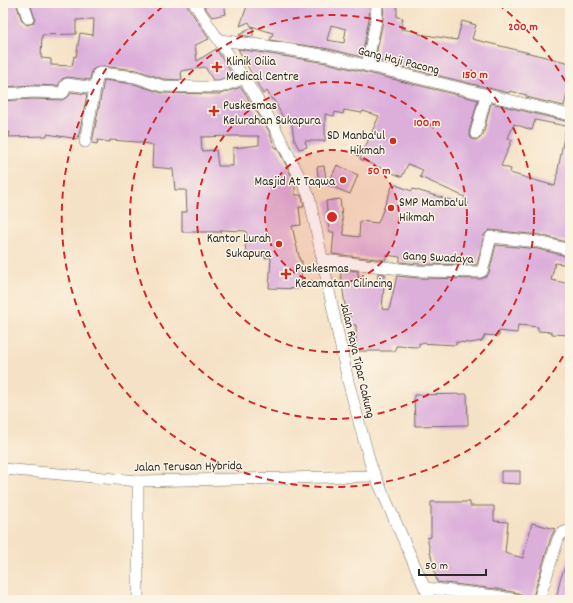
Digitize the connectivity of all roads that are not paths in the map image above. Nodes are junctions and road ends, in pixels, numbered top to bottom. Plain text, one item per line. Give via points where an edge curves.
1 (23, 3) edge
2 (194, 3) edge
3 (377, 3) edge
4 (28, 18) dead end
5 (219, 40) junction
6 (367, 66) junction
7 (244, 78) junction
8 (95, 88) junction
9 (3, 94) edge
10 (486, 96) junction
11 (570, 115) edge
12 (476, 133) dead end
13 (85, 142) dead end
14 (570, 250) edge
15 (323, 260) junction
16 (3, 469) edge
17 (375, 476) junction
18 (138, 481) junction
19 (570, 530) edge
20 (425, 588) junction
21 (138, 600) edge
22 (430, 600) edge
23 (516, 600) edge
24 (539, 600) edge

1 - 4 street
2 - 5 street, Jalan Raya Tipar Cakung
3 - 6 street
5 - 6 street, Gang Haji Pacong via 260,44
5 - 7 street, Jalan Raya Tipar Cakung
6 - 10 street, Gang Haji Pacong
7 - 8 street via 220,87 162,86 136,77 100,73
7 - 15 street, Jalan Raya Tipar Cakung via 275,128 309,196
8 - 9 street via 67,84 62,93
8 - 13 street
10 - 11 street, Gang Haji Pacong
10 - 12 street
14 - 15 street, Gang Swadaya via 539,242 491,236 482,271 479,272 418,271
15 - 17 street, Jalan Raya Tipar Cakung via 348,381
16 - 18 street, Jalan Terusan Hybrida
17 - 18 street, Jalan Terusan Hybrida
17 - 20 street, Jalan Raya Tipar Cakung
18 - 21 street
19 - 24 street via 560,534
20 - 22 street, Jalan Raya Tipar Cakung
20 - 23 street

